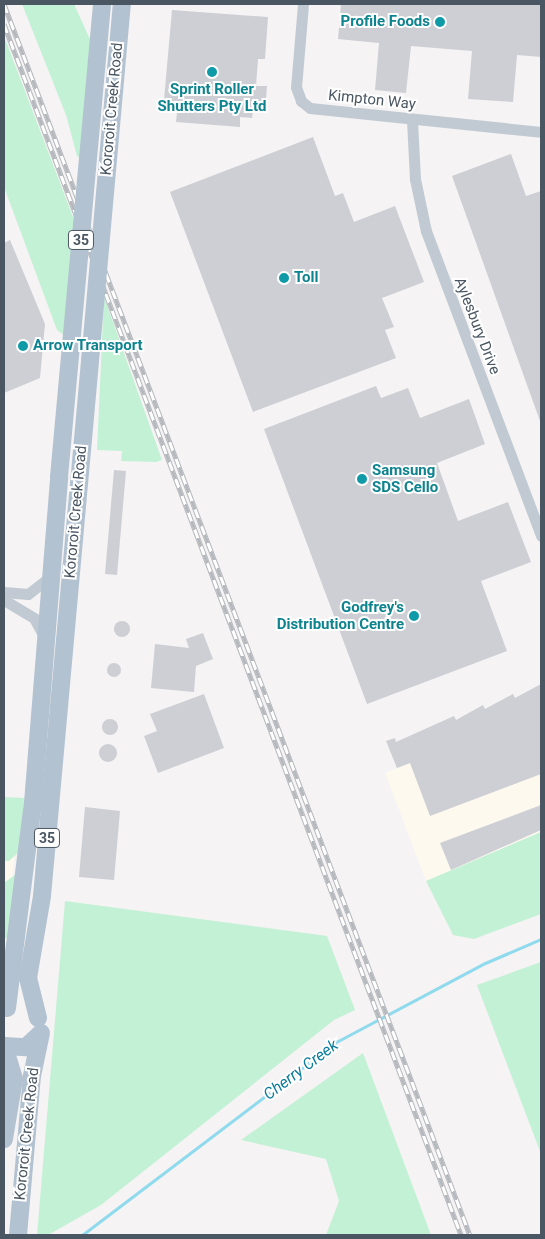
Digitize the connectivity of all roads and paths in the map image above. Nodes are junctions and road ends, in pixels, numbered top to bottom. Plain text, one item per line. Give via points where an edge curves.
1 (102, 4) edge
2 (122, 4) edge
3 (303, 4) edge
4 (412, 120) junction
5 (541, 132) edge
6 (541, 536) edge
7 (51, 570) junction
8 (4, 592) edge
9 (4, 600) edge
10 (44, 654) junction
11 (9, 981) edge
12 (5, 1009) edge
13 (39, 1025) junction
14 (4, 1046) edge
15 (4, 1139) edge
16 (18, 1235) edge

1 - 7 main road, Kororoit Creek Road / 35, bridge
2 - 13 main road, Kororoit Creek Road / 35, bridge via 42,896 28,978
3 - 4 street, Kimpton Way via 296,76 300,101 316,110
4 - 5 street, Kimpton Way
4 - 6 street, Aylesbury Drive via 416,179 426,231
7 - 8 street via 49,580 36,591 19,595
7 - 10 main road, Kororoit Creek Road / 35
9 - 10 street via 39,624
10 - 11 main road, Kororoit Creek Road / 35
11 - 12 main road, Kororoit Creek Road / 35
12 - 13 main road, 35 via 23,1007
13 - 14 main road via 26,1047
13 - 16 main road, Kororoit Creek Road / 35
14 - 15 main road, Kororoit Creek Road via 14,1079

